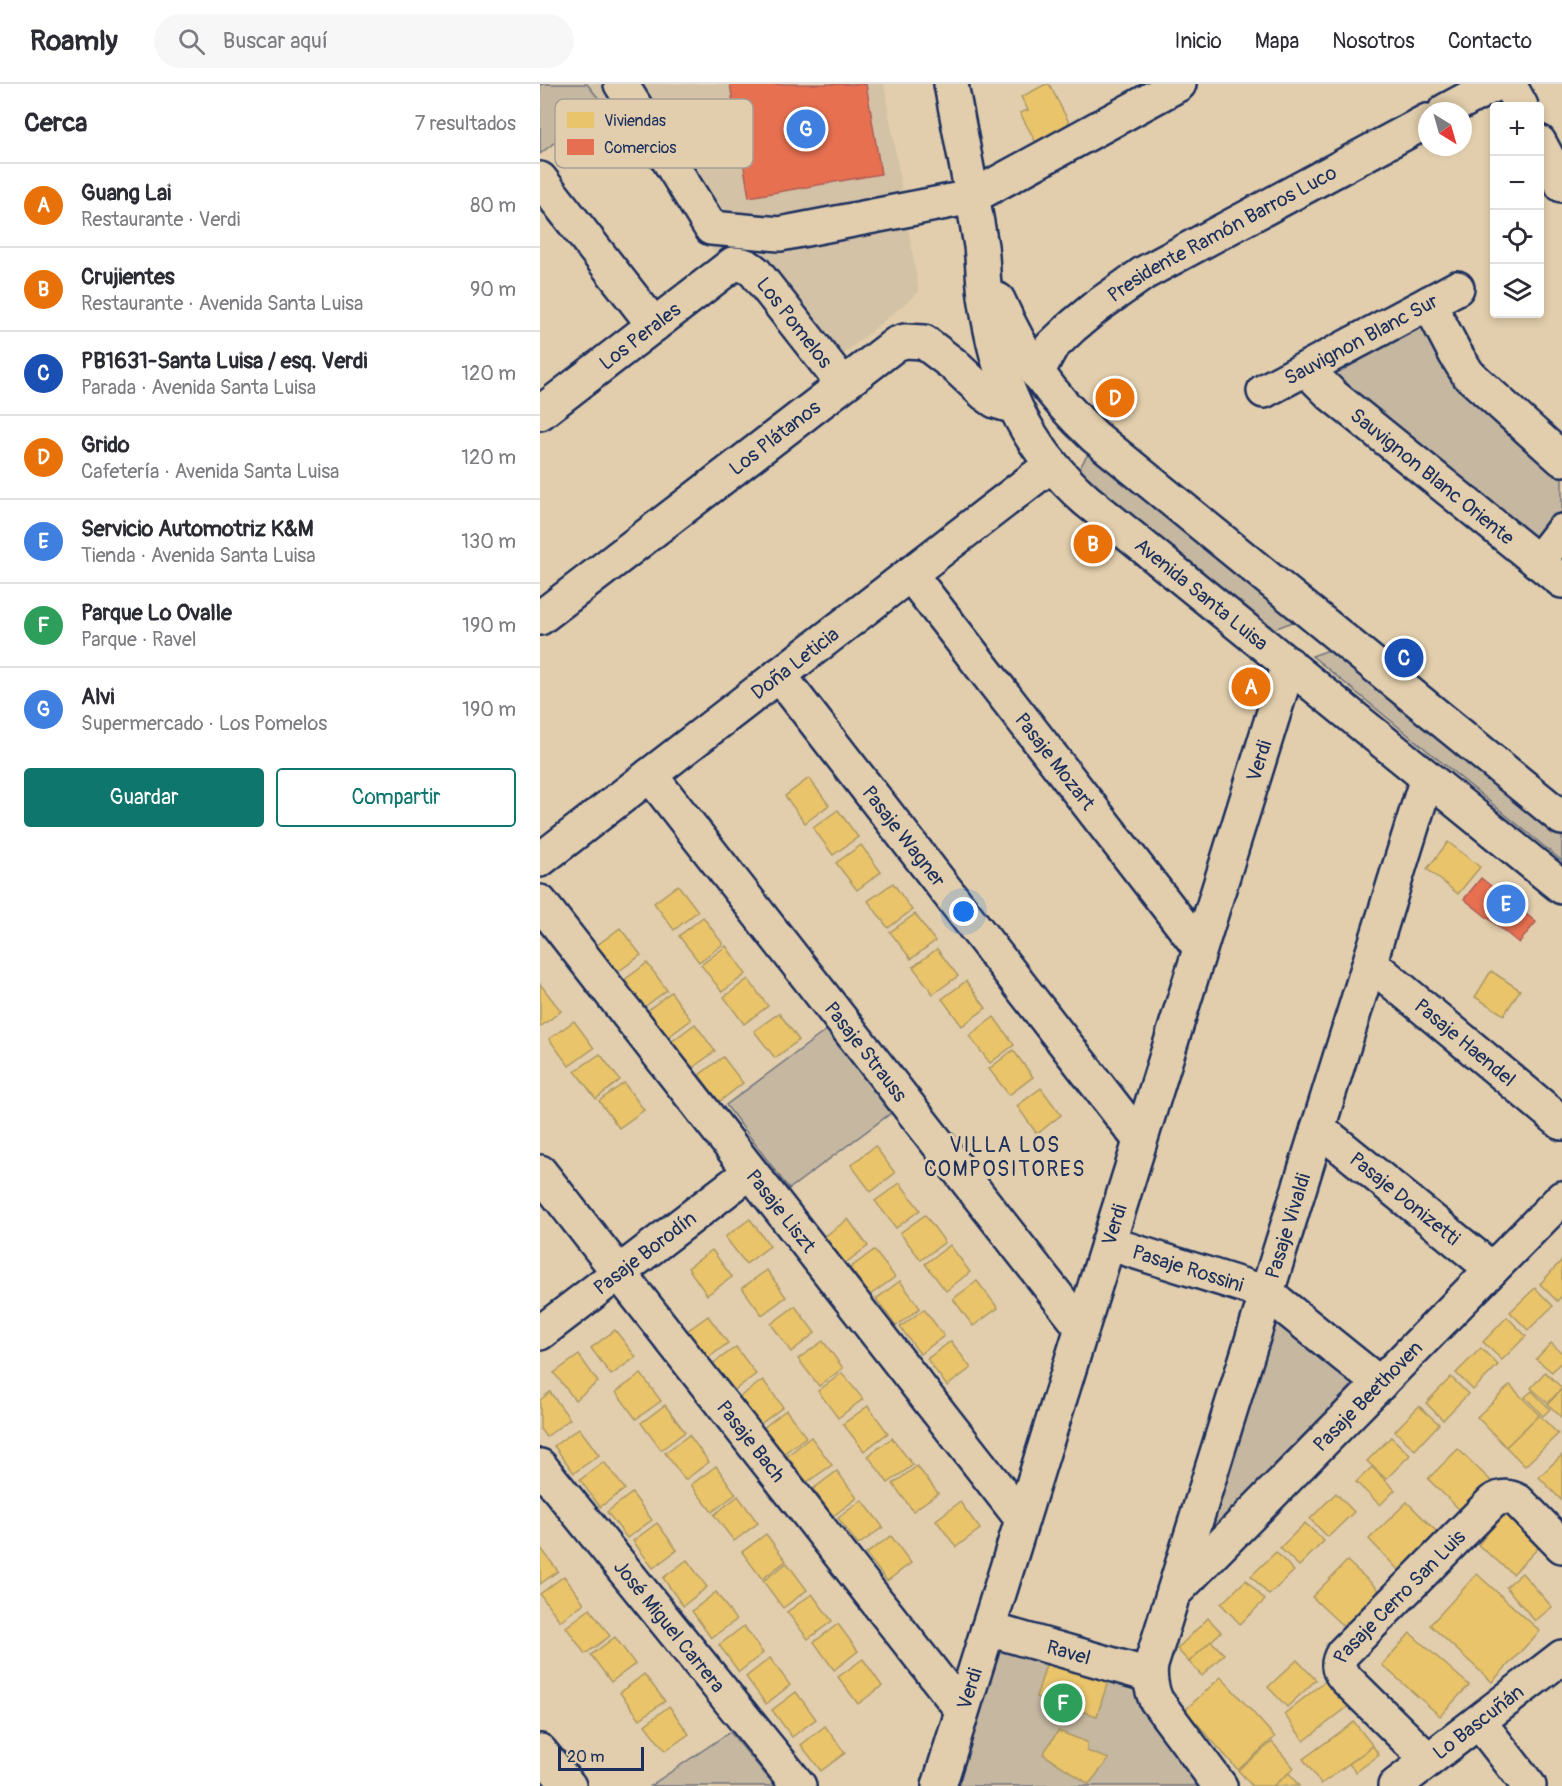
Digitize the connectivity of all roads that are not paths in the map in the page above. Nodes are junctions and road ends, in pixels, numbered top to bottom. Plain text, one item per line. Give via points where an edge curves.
1 (621, 84) edge
2 (951, 84) edge
3 (1179, 84) edge
4 (1495, 84) edge
5 (1509, 84) edge
6 (630, 99) edge
7 (1462, 102) edge
8 (1519, 102) edge
9 (1418, 126) edge
10 (1544, 151) edge
11 (674, 168) edge
12 (540, 179) edge
13 (1562, 184) edge
14 (972, 197) junction
15 (981, 250) junction
16 (741, 264) joint
17 (1457, 288) dead end
18 (1429, 303) junction
19 (654, 325) junction
20 (1306, 369) junction
21 (1037, 373) junction
22 (843, 384) junction
23 (1264, 391) dead end
24 (1015, 407) junction
25 (540, 413) edge
26 (1562, 459) edge
27 (1051, 465) junction
28 (1562, 531) edge
29 (1550, 571) edge
30 (910, 574) junction
31 (540, 618) edge
32 (1289, 664) junction
33 (779, 675) junction
34 (650, 776) junction
35 (1427, 778) junction
36 (1562, 818) edge
37 (540, 860) edge
38 (1562, 886) edge
39 (540, 902) edge
40 (1200, 948) junction
41 (1370, 963) junction
42 (1562, 1123) edge
43 (1318, 1128) junction
44 (1140, 1140) junction
45 (540, 1172) edge
46 (750, 1172) junction
47 (1562, 1198) edge
48 (1108, 1243) junction
49 (1492, 1269) junction
50 (619, 1272) junction
51 (1267, 1293) junction
52 (1082, 1328) junction
53 (540, 1333) edge
54 (1380, 1384) junction
55 (540, 1466) edge
56 (1022, 1519) junction
57 (1562, 1546) edge
58 (1173, 1594) junction
59 (988, 1629) junction
60 (1562, 1657) edge
61 (1149, 1675) junction
62 (962, 1710) junction
63 (1479, 1722) junction
64 (540, 1750) edge
65 (1428, 1760) junction
66 (568, 1786) edge
67 (799, 1786) edge
68 (939, 1786) edge
69 (1220, 1786) edge
70 (1395, 1786) edge
71 (1529, 1786) edge

1 - 6 street
2 - 14 street, Avenida Santa Luisa
3 - 14 street
4 - 7 street
5 - 8 street
9 - 21 street, Presidente Ramón Barros Luco via 1144,273 1073,326 1051,347
10 - 13 street
11 - 14 street via 711,228 780,234
12 - 19 street
14 - 15 street, Avenida Santa Luisa
15 - 21 street, Avenida Santa Luisa via 1011,329
15 - 24 street, Avenida Santa Luisa via 993,338
16 - 19 street, Los Perales via 726,268
16 - 22 street, Los Pomelos via 755,272
17 - 18 street, Sauvignon Blanc Sur
18 - 20 street, Sauvignon Blanc Sur
18 - 26 street via 1468,374
19 - 25 street, Los Perales
20 - 23 street, Sauvignon Blanc Sur
20 - 29 street, Sauvignon Blanc Oriente via 1332,395
21 - 36 street, Avenida Santa Luisa via 1095,437
22 - 24 street, Los Plátanos via 888,349 905,341 924,342 985,394
22 - 31 street, Los Plátanos
24 - 27 street, Avenida Santa Luisa
27 - 30 street, Doña Leticia
27 - 32 street, Avenida Santa Luisa via 1086,500
28 - 29 street
30 - 33 street, Doña Leticia
30 - 40 street, Pasaje Mozart
32 - 35 street, Avenida Santa Luisa
32 - 40 street, Verdi
33 - 34 street, Doña Leticia
33 - 44 street, Pasaje Wagner
34 - 37 street, Doña Leticia
34 - 52 street, Pasaje Strauss
35 - 38 street, Avenida Santa Luisa
35 - 41 street, Pasaje Vivaldi
39 - 46 street, Pasaje Liszt
40 - 44 street, Verdi
41 - 42 street, Pasaje Haendel
41 - 43 street, Pasaje Vivaldi
43 - 49 street, Pasaje Donizetti
43 - 51 street, Pasaje Vivaldi
44 - 48 street, Verdi
45 - 50 street, Pasaje Bach
46 - 50 street, Pasaje Borodín
46 - 56 street, Pasaje Liszt
47 - 49 street, Pasaje Beethoven
48 - 51 street, Pasaje Rossini
48 - 52 street, Verdi
49 - 54 street, Pasaje Beethoven
50 - 53 street, Pasaje Borodín
50 - 62 street, Pasaje Bach
51 - 54 street, Pasaje Rossini
51 - 58 street, Pasaje Vivaldi
52 - 56 street, Verdi
54 - 58 street, Pasaje Beethoven
55 - 67 street, José Miguel Carrera
56 - 59 street, Verdi
57 - 65 street, Pasaje Cerro San Luis via 1518,1502 1498,1498 1339,1659 1338,1666 1345,1678
58 - 61 street, Pasaje Vivaldi
59 - 61 street, Ravel
59 - 62 street, Verdi
60 - 63 street, Lo Bascuñán
61 - 69 street via 1156,1700
62 - 68 street, Verdi
63 - 65 street, Lo Bascuñán
63 - 71 street
64 - 66 street
65 - 70 street, Lo Bascuñán

